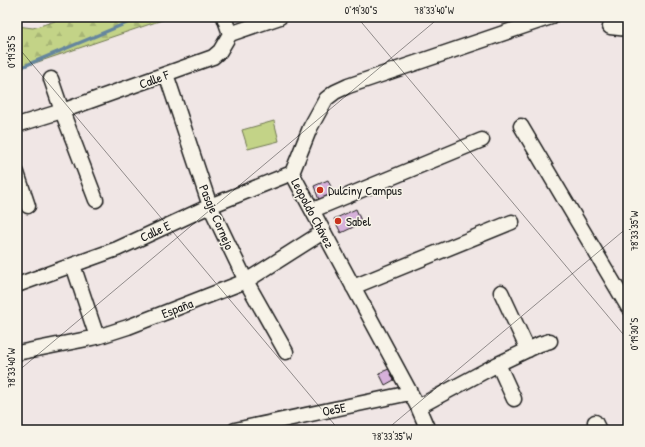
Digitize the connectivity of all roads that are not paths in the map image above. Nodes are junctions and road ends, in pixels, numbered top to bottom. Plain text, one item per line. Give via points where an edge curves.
1 (224, 17) edge
2 (280, 17) edge
3 (551, 17) edge
4 (517, 22) edge
5 (610, 27) dead end
6 (628, 29) edge
7 (230, 34) junction
8 (166, 74) junction
9 (51, 79) dead end
10 (62, 111) junction
11 (17, 125) edge
12 (521, 126) dead end
13 (482, 140) dead end
14 (292, 173) junction
15 (18, 179) edge
16 (96, 200) dead end
17 (28, 206) dead end
18 (210, 206) junction
19 (313, 210) junction
20 (512, 222) dead end
21 (323, 232) junction
22 (73, 265) junction
23 (246, 282) junction
24 (17, 285) edge
25 (353, 287) junction
26 (501, 292) dead end
27 (628, 307) edge
28 (97, 337) junction
29 (550, 341) dead end
30 (528, 350) junction
31 (286, 352) dead end
32 (17, 353) edge
33 (498, 364) junction
34 (410, 393) junction
35 (514, 399) dead end
36 (418, 407) junction
37 (235, 430) edge
38 (428, 430) edge

1 - 7 street
2 - 7 street
3 - 4 street, Leopoldo Chávez
4 - 14 street, Leopoldo Chávez via 335,92 326,99 310,128
5 - 6 street
7 - 8 street, Calle F via 216,55
8 - 10 street, Calle F
8 - 18 street, Pasaje Cornejo
9 - 10 street
10 - 11 street, Calle F
10 - 16 street
12 - 27 street
13 - 19 street
14 - 18 street, Calle E
14 - 19 street, Leopoldo Chávez
15 - 17 street
18 - 22 street, Calle E via 117,249
18 - 23 street, Pasaje Cornejo
19 - 21 street, Leopoldo Chávez
20 - 25 street
21 - 23 street, España
21 - 25 street, Leopoldo Chávez
22 - 24 street, Calle E
22 - 28 street
23 - 28 street, España
23 - 31 street, Pasaje Cornejo
25 - 34 street, Leopoldo Chávez
26 - 30 street
28 - 32 street, España
29 - 30 street
30 - 33 street
33 - 35 street
33 - 36 street
34 - 36 street, Leopoldo Chávez
34 - 37 street, Oe5E
36 - 38 street, Leopoldo Chávez

